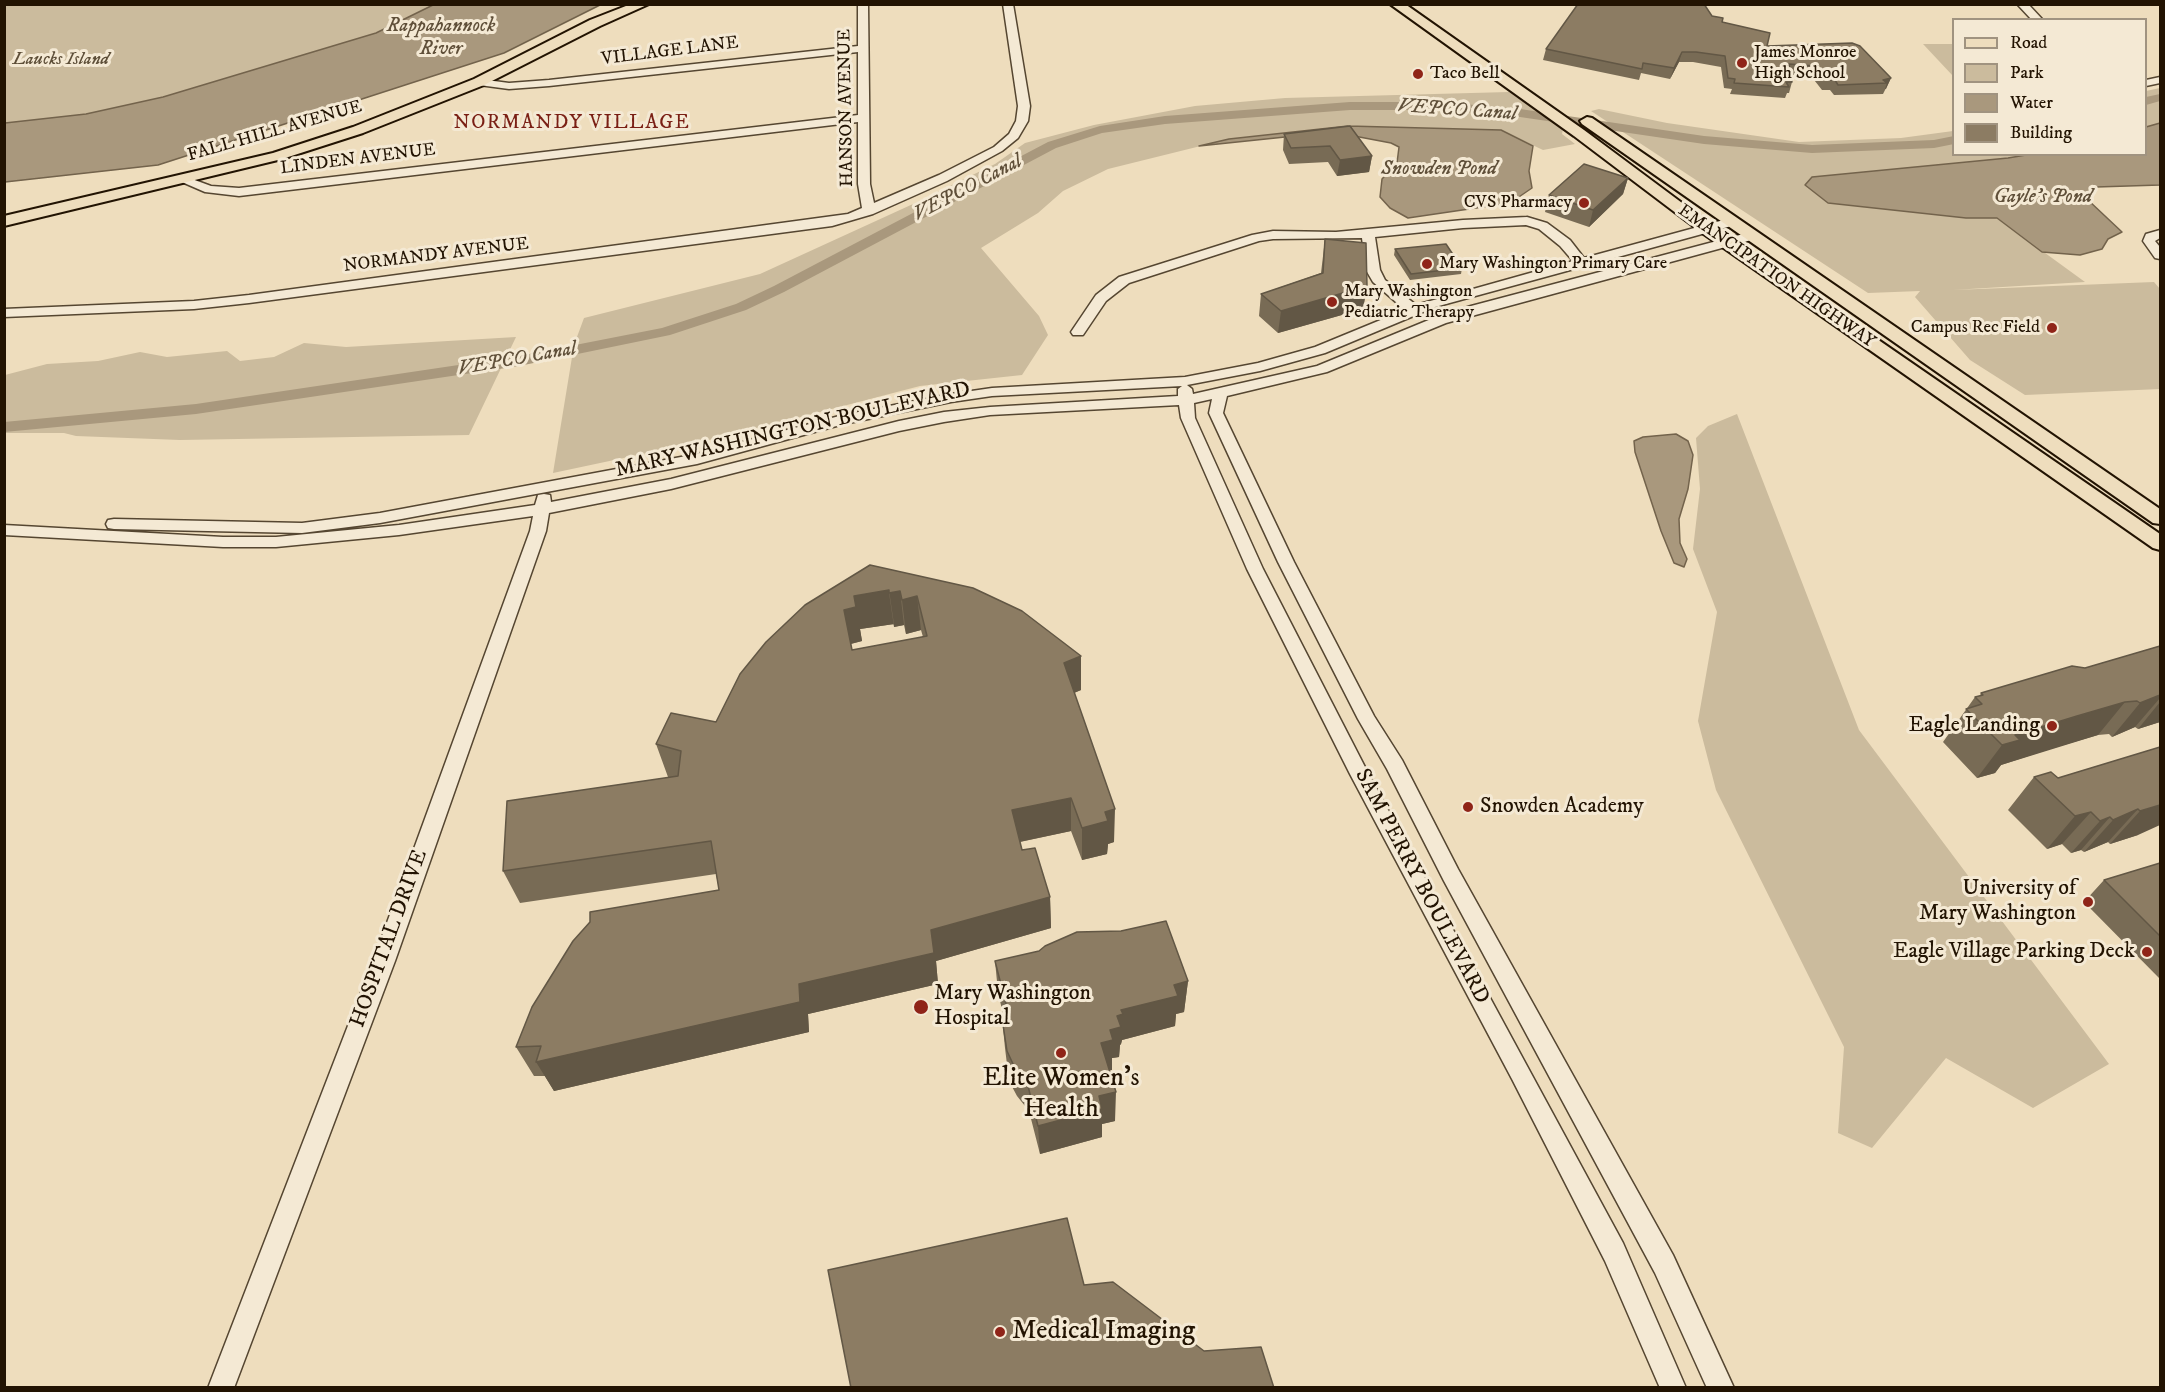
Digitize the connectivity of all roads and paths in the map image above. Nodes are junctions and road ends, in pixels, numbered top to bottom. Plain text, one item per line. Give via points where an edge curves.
1 (643, 4) edge
2 (863, 4) edge
3 (1008, 4) edge
4 (1396, 4) edge
5 (1417, 4) edge
6 (2022, 4) edge
7 (2036, 18) edge
8 (864, 48) junction
9 (1524, 77) dead end
10 (479, 82) junction
11 (1558, 100) dead end
12 (862, 118) junction
13 (182, 179) junction
14 (869, 211) junction
15 (4, 221) edge
16 (1731, 222) junction
17 (1707, 229) junction
18 (1368, 234) junction
19 (2160, 234) edge
20 (1751, 236) junction
21 (1726, 242) junction
22 (2160, 255) edge
23 (1581, 263) junction
24 (1413, 310) junction
25 (4, 313) edge
26 (1078, 332) dead end
27 (1185, 381) junction
28 (1220, 393) junction
29 (1186, 400) junction
30 (544, 498) junction
31 (2160, 518) edge
32 (4, 519) edge
33 (4, 530) edge
34 (2160, 543) edge
35 (221, 1388) edge
36 (1673, 1388) edge
37 (1721, 1388) edge

1 - 10 main road, FALL HILL AVENUE via 595,22
2 - 8 street, HANSON AVENUE
3 - 14 street, NORMANDY AVENUE via 1023,97 1020,128 998,149
4 - 17 main road, EMANCIPATION HIGHWAY via 1533,99
5 - 9 main road
6 - 7 street
8 - 10 street, VILLAGE LANE via 549,83 509,86
8 - 12 street, HANSON AVENUE
10 - 13 main road, FALL HILL AVENUE via 316,144
11 - 16 main road, EMANCIPATION HIGHWAY
12 - 13 street, LINDEN AVENUE via 239,192 208,189
12 - 14 street, HANSON AVENUE
13 - 15 main road, FALL HILL AVENUE
14 - 25 street, NORMANDY AVENUE via 832,222 249,299
16 - 17 street, MARY WASHINGTON BOULEVARD
16 - 20 main road, EMANCIPATION HIGHWAY
17 - 21 main road, EMANCIPATION HIGHWAY
17 - 23 street, MARY WASHINGTON BOULEVARD
18 - 23 street via 1527,221 1543,226 1565,243
18 - 24 street via 1373,270 1380,282
18 - 26 street via 1265,236 1146,271 1113,286
19 - 22 street via 2149,241
20 - 21 street, MARY WASHINGTON BOULEVARD
20 - 31 main road, EMANCIPATION HIGHWAY
21 - 28 street, MARY WASHINGTON BOULEVARD via 1476,309 1322,369
21 - 34 main road, EMANCIPATION HIGHWAY
23 - 24 street, MARY WASHINGTON BOULEVARD
24 - 27 street, MARY WASHINGTON BOULEVARD via 1320,350 1260,367
27 - 29 street, SAM PERRY BOULEVARD
27 - 30 street, MARY WASHINGTON BOULEVARD via 992,392 951,398 843,420
28 - 29 street, MARY WASHINGTON BOULEVARD
28 - 37 street, SAM PERRY BOULEVARD via 1216,413 1286,562 1451,876 1664,1264
29 - 30 street, MARY WASHINGTON BOULEVARD via 944,417 671,484
29 - 36 street, SAM PERRY BOULEVARD via 1188,418 1255,569 1359,774 1614,1252
30 - 32 street, MARY WASHINGTON BOULEVARD via 302,528
30 - 33 street, MARY WASHINGTON BOULEVARD via 368,534 276,542
30 - 35 street, HOSPITAL DRIVE via 538,531 384,961

